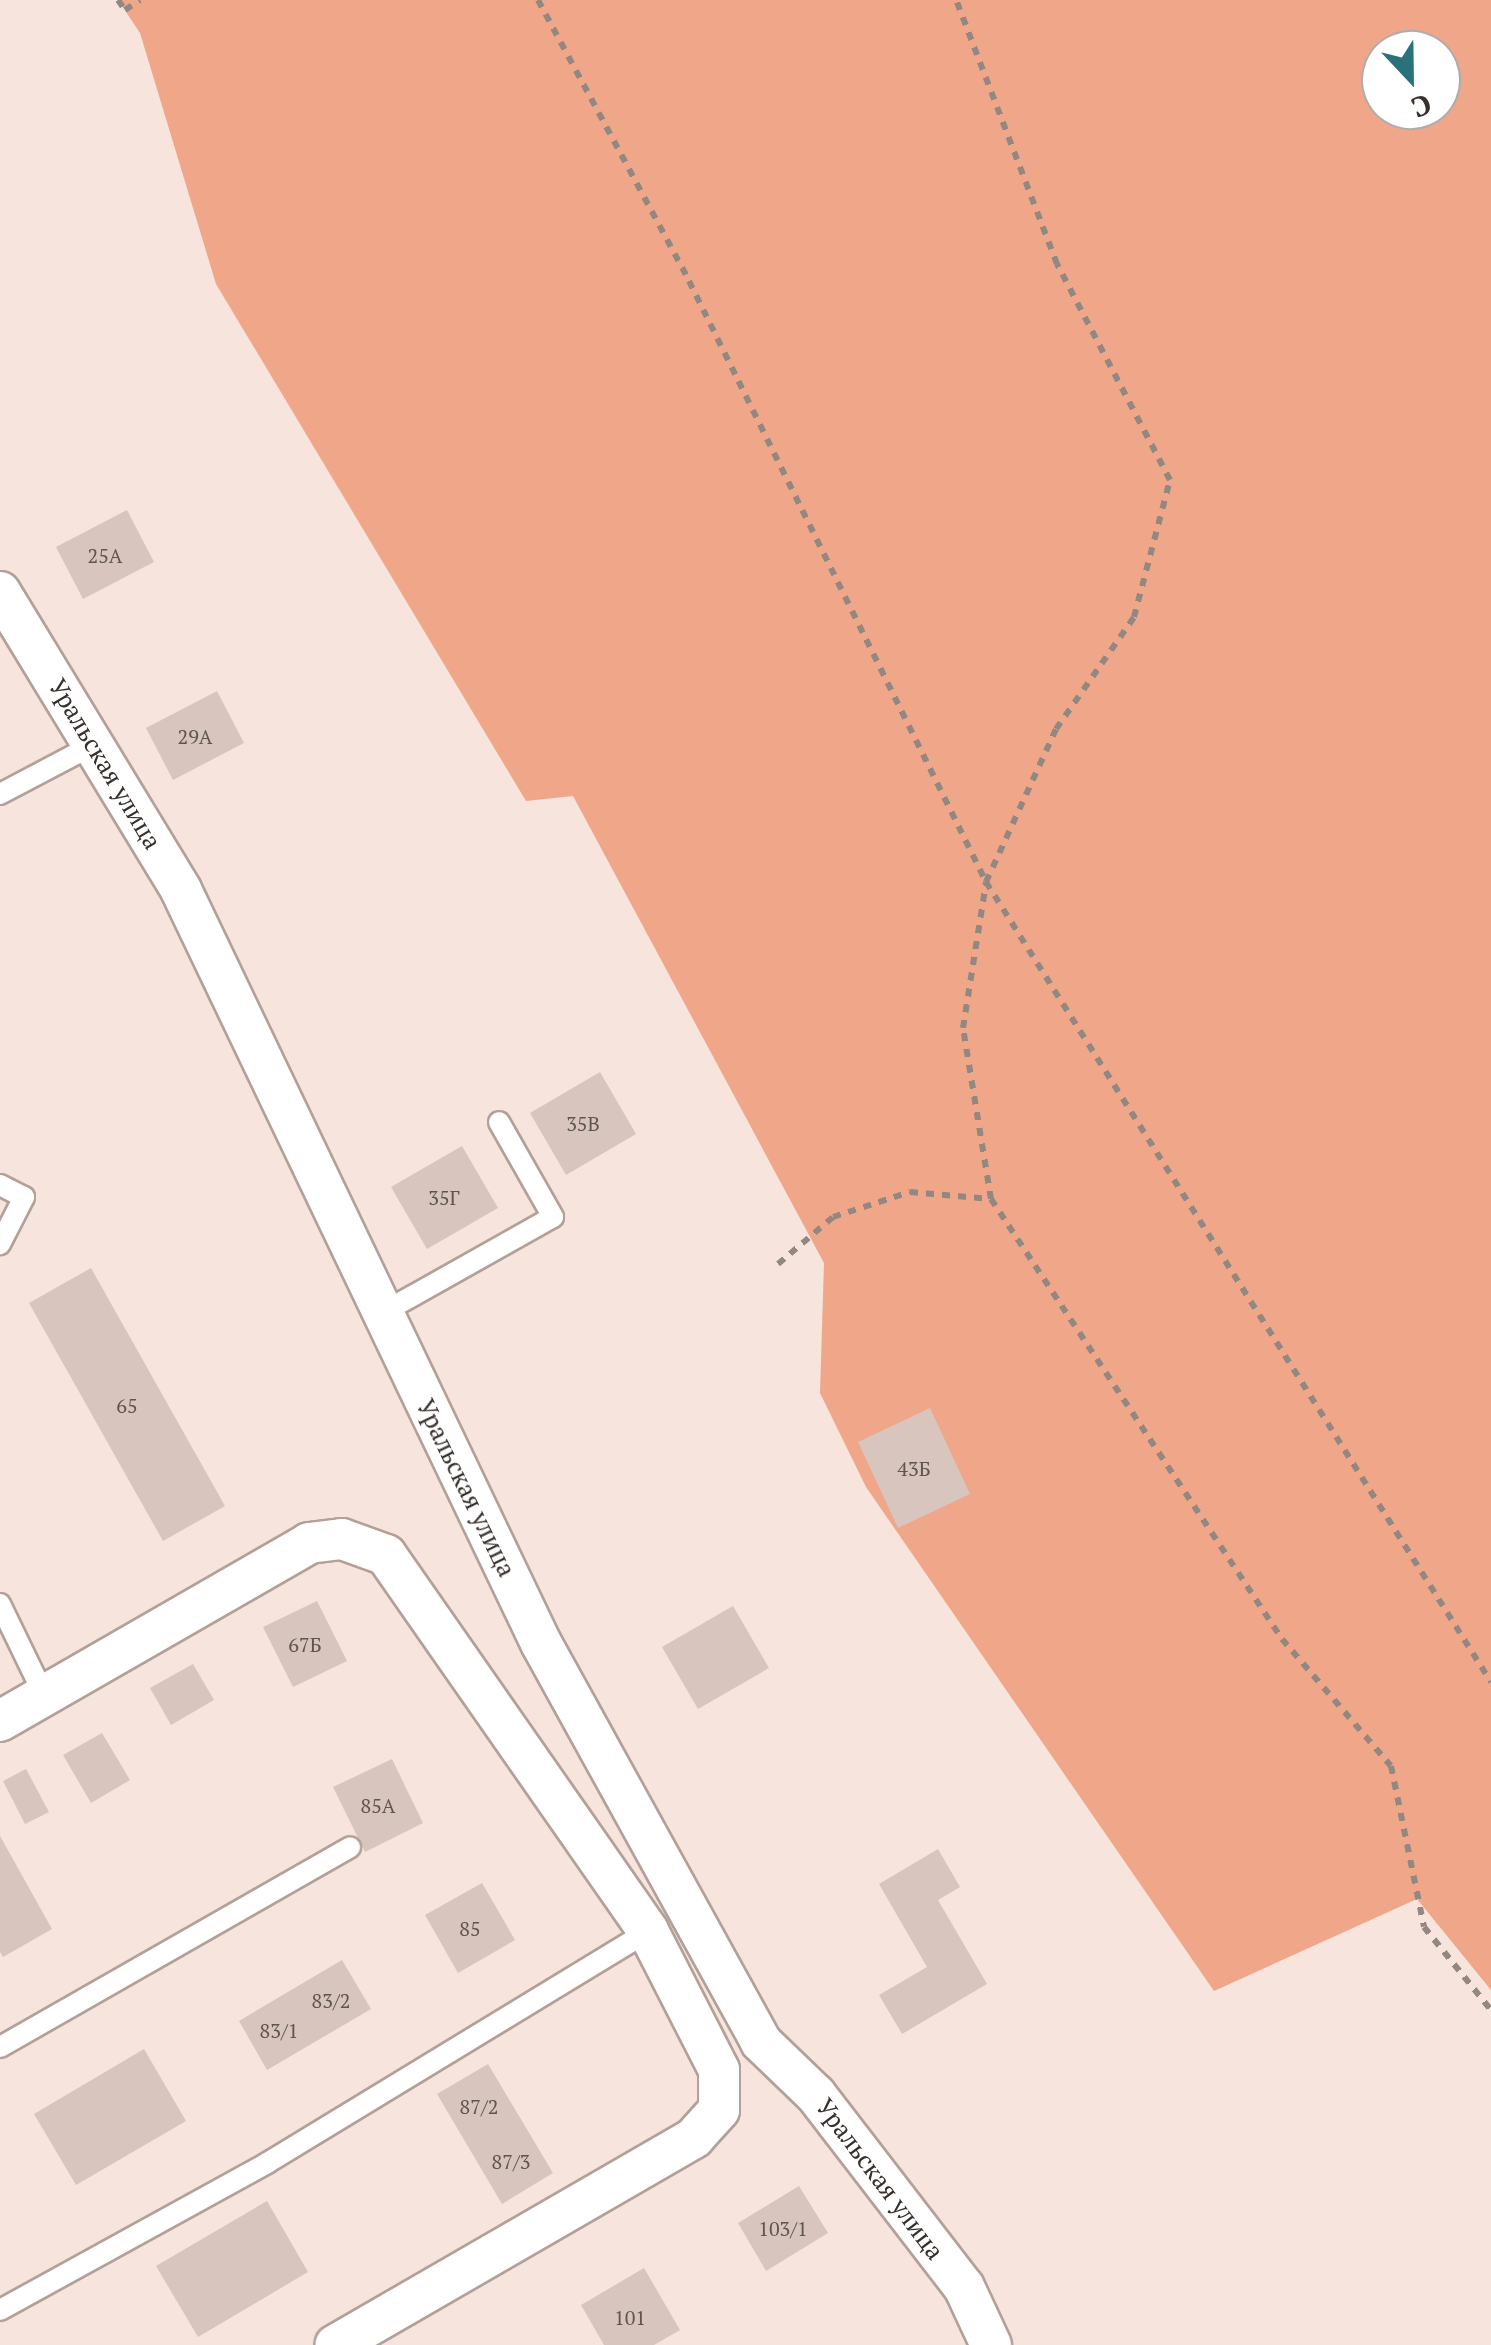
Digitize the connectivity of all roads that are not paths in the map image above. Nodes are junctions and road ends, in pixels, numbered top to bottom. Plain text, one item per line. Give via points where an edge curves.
1 (0, 592) edge
2 (94, 744) junction
3 (0, 794) edge
4 (498, 1122) dead end
5 (0, 1186) edge
6 (0, 1244) edge
7 (382, 1313) junction
8 (0, 1604) edge
9 (44, 1695) junction
10 (0, 1721) edge
11 (350, 1847) dead end
12 (648, 1931) junction
13 (761, 2042) junction
14 (0, 2046) edge
15 (719, 2070) junction
16 (0, 2310) edge
17 (336, 2345) edge
18 (991, 2345) edge

1 - 2 street, Уральская улица
2 - 3 lane
2 - 7 street, Уральская улица via 181,890
4 - 7 lane via 552,1217
5 - 6 lane via 24,1197
7 - 13 street, Уральская улица via 541,1643
8 - 9 lane
9 - 10 street
9 - 12 street via 309,1544 342,1538 386,1555
11 - 14 lane
12 - 15 street
12 - 16 lane via 267,2163
13 - 15 street via 741,2048
13 - 18 street, Уральская улица via 816,2095 964,2287
15 - 17 street via 719,2110 694,2138

